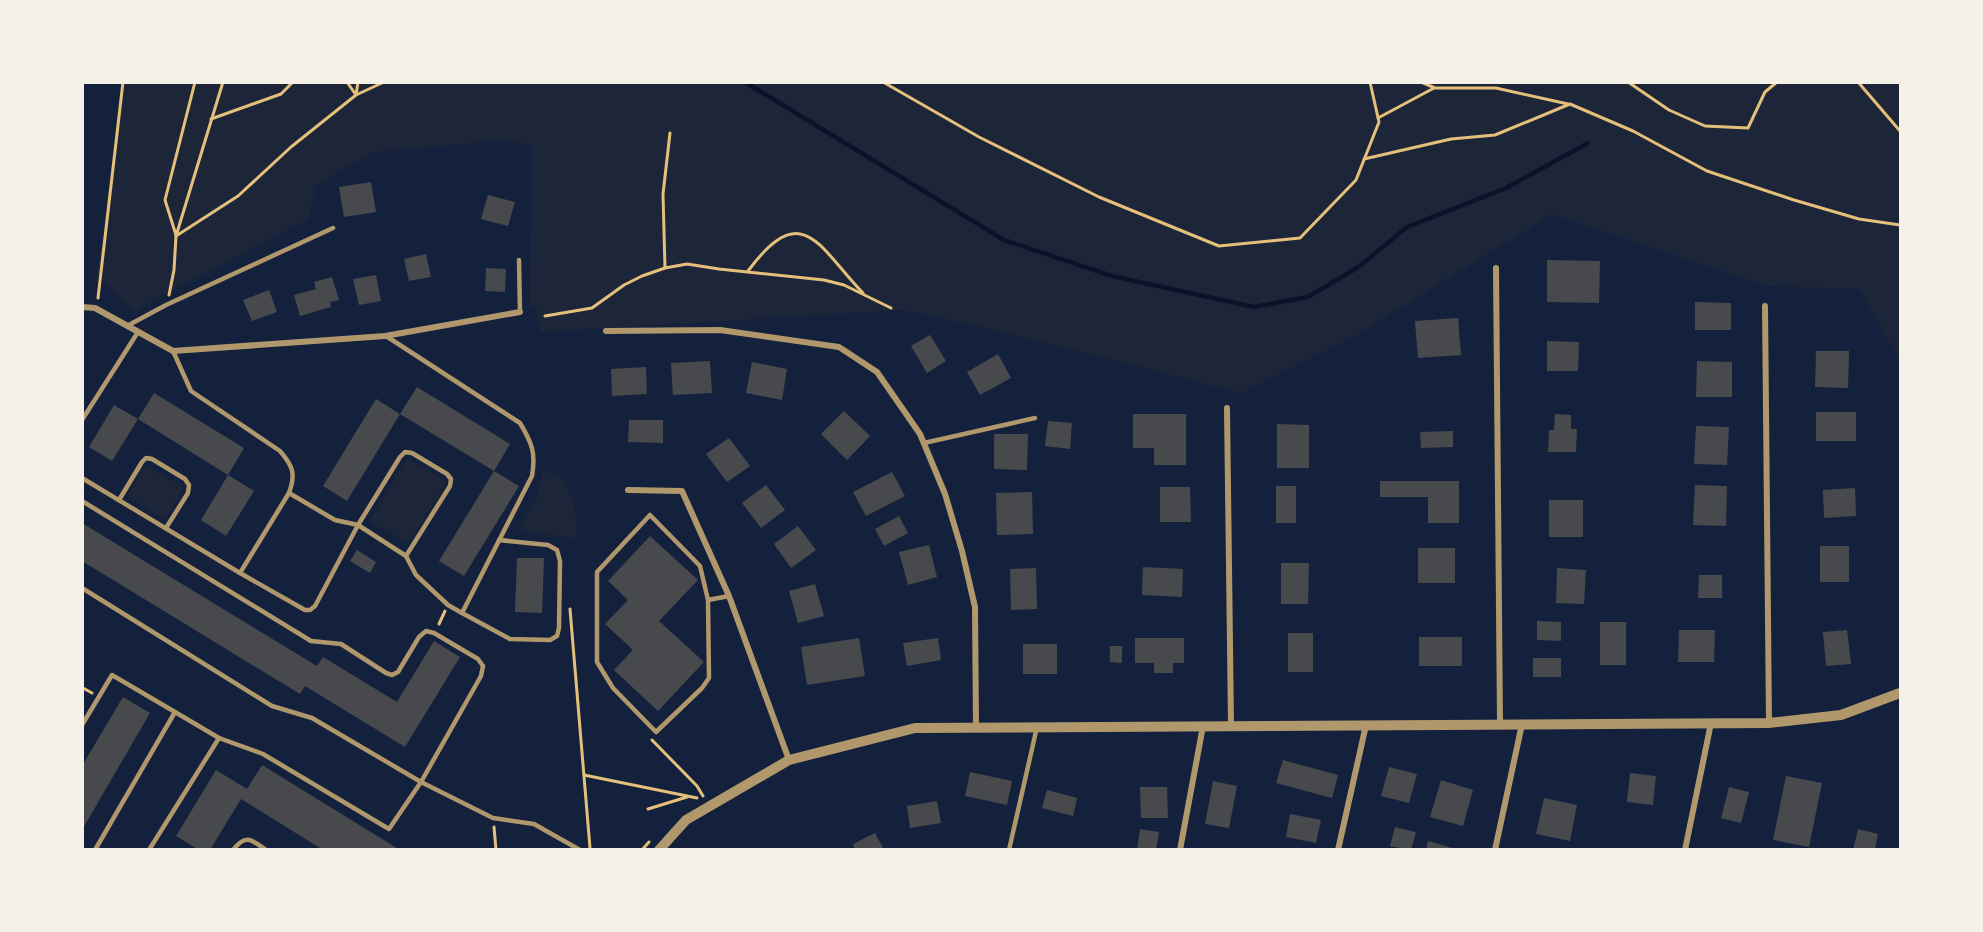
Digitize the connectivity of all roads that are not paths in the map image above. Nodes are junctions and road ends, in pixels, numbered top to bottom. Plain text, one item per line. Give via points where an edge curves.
1 (333, 228) dead end
2 (519, 260) dead end
3 (1496, 268) dead end
4 (1765, 306) dead end
5 (82, 308) edge
6 (520, 312) joint
7 (127, 326) junction
8 (606, 331) dead end
9 (138, 332) junction
10 (385, 336) junction
11 (172, 351) junction
12 (1227, 408) dead end
13 (1035, 418) dead end
14 (82, 420) edge
15 (924, 443) junction
16 (82, 478) edge
17 (628, 490) dead end
18 (290, 493) junction
19 (119, 500) junction
20 (82, 501) edge
21 (358, 525) junction
22 (166, 528) junction
23 (499, 540) junction
24 (406, 556) junction
25 (240, 573) junction
26 (82, 588) edge
27 (729, 596) junction
28 (708, 600) junction
29 (462, 613) junction
30 (1900, 693) edge
31 (175, 712) junction
32 (1500, 723) junction
33 (1522, 723) junction
34 (1710, 723) junction
35 (1769, 723) junction
36 (1366, 724) junction
37 (82, 725) edge
38 (1231, 725) junction
39 (1203, 726) junction
40 (976, 727) junction
41 (1037, 727) junction
42 (219, 738) junction
43 (789, 760) junction
44 (421, 782) junction
45 (95, 849) edge
46 (149, 849) edge
47 (233, 849) edge
48 (266, 849) edge
49 (580, 849) edge
50 (659, 849) edge
51 (1009, 849) edge
52 (1180, 849) edge
53 (1338, 849) edge
54 (1495, 849) edge
55 (1685, 849) edge

1 - 7 lane
2 - 6 lane
3 - 32 street
4 - 35 street
5 - 7 street via 95,308
6 - 10 street
7 - 9 street
8 - 15 street via 720,330 839,347 877,372
9 - 11 street
9 - 14 lane
10 - 11 street
10 - 23 lane via 520,423 532,442 532,476
11 - 18 lane via 191,391 280,451 290,463 294,480
12 - 38 street
13 - 15 lane
15 - 40 street via 945,494 975,607
16 - 19 lane
17 - 27 street via 682,491
18 - 21 lane via 335,519
18 - 25 lane
19 - 22 lane
19 - 22 lane via 142,462 152,459 189,485
20 - 44 lane via 311,641 341,644 386,673 398,672 426,631 478,659 483,666 481,676
21 - 24 lane
21 - 24 lane via 405,452 447,474 450,486
21 - 25 lane via 310,610
22 - 25 lane
23 - 29 lane
23 - 29 lane via 548,545 557,550 557,636 550,640 510,639
24 - 29 lane via 416,575
26 - 44 lane via 272,706 312,718
27 - 28 lane
27 - 43 street
28 - 28 lane via 709,678 656,732 613,688 597,662 597,572 650,515 700,566
30 - 35 street via 1841,715
31 - 37 lane via 112,675
31 - 42 lane
31 - 45 lane
32 - 33 street
32 - 36 street
33 - 34 street
33 - 54 street
34 - 35 street
34 - 55 street
36 - 38 street
36 - 53 street
38 - 39 street
39 - 41 street
39 - 52 street
40 - 41 street
40 - 43 street via 915,728
41 - 51 lane
42 - 44 lane via 263,754 389,829
42 - 46 lane
43 - 50 street via 686,820
44 - 49 lane via 493,818 534,824
47 - 48 lane via 245,839

